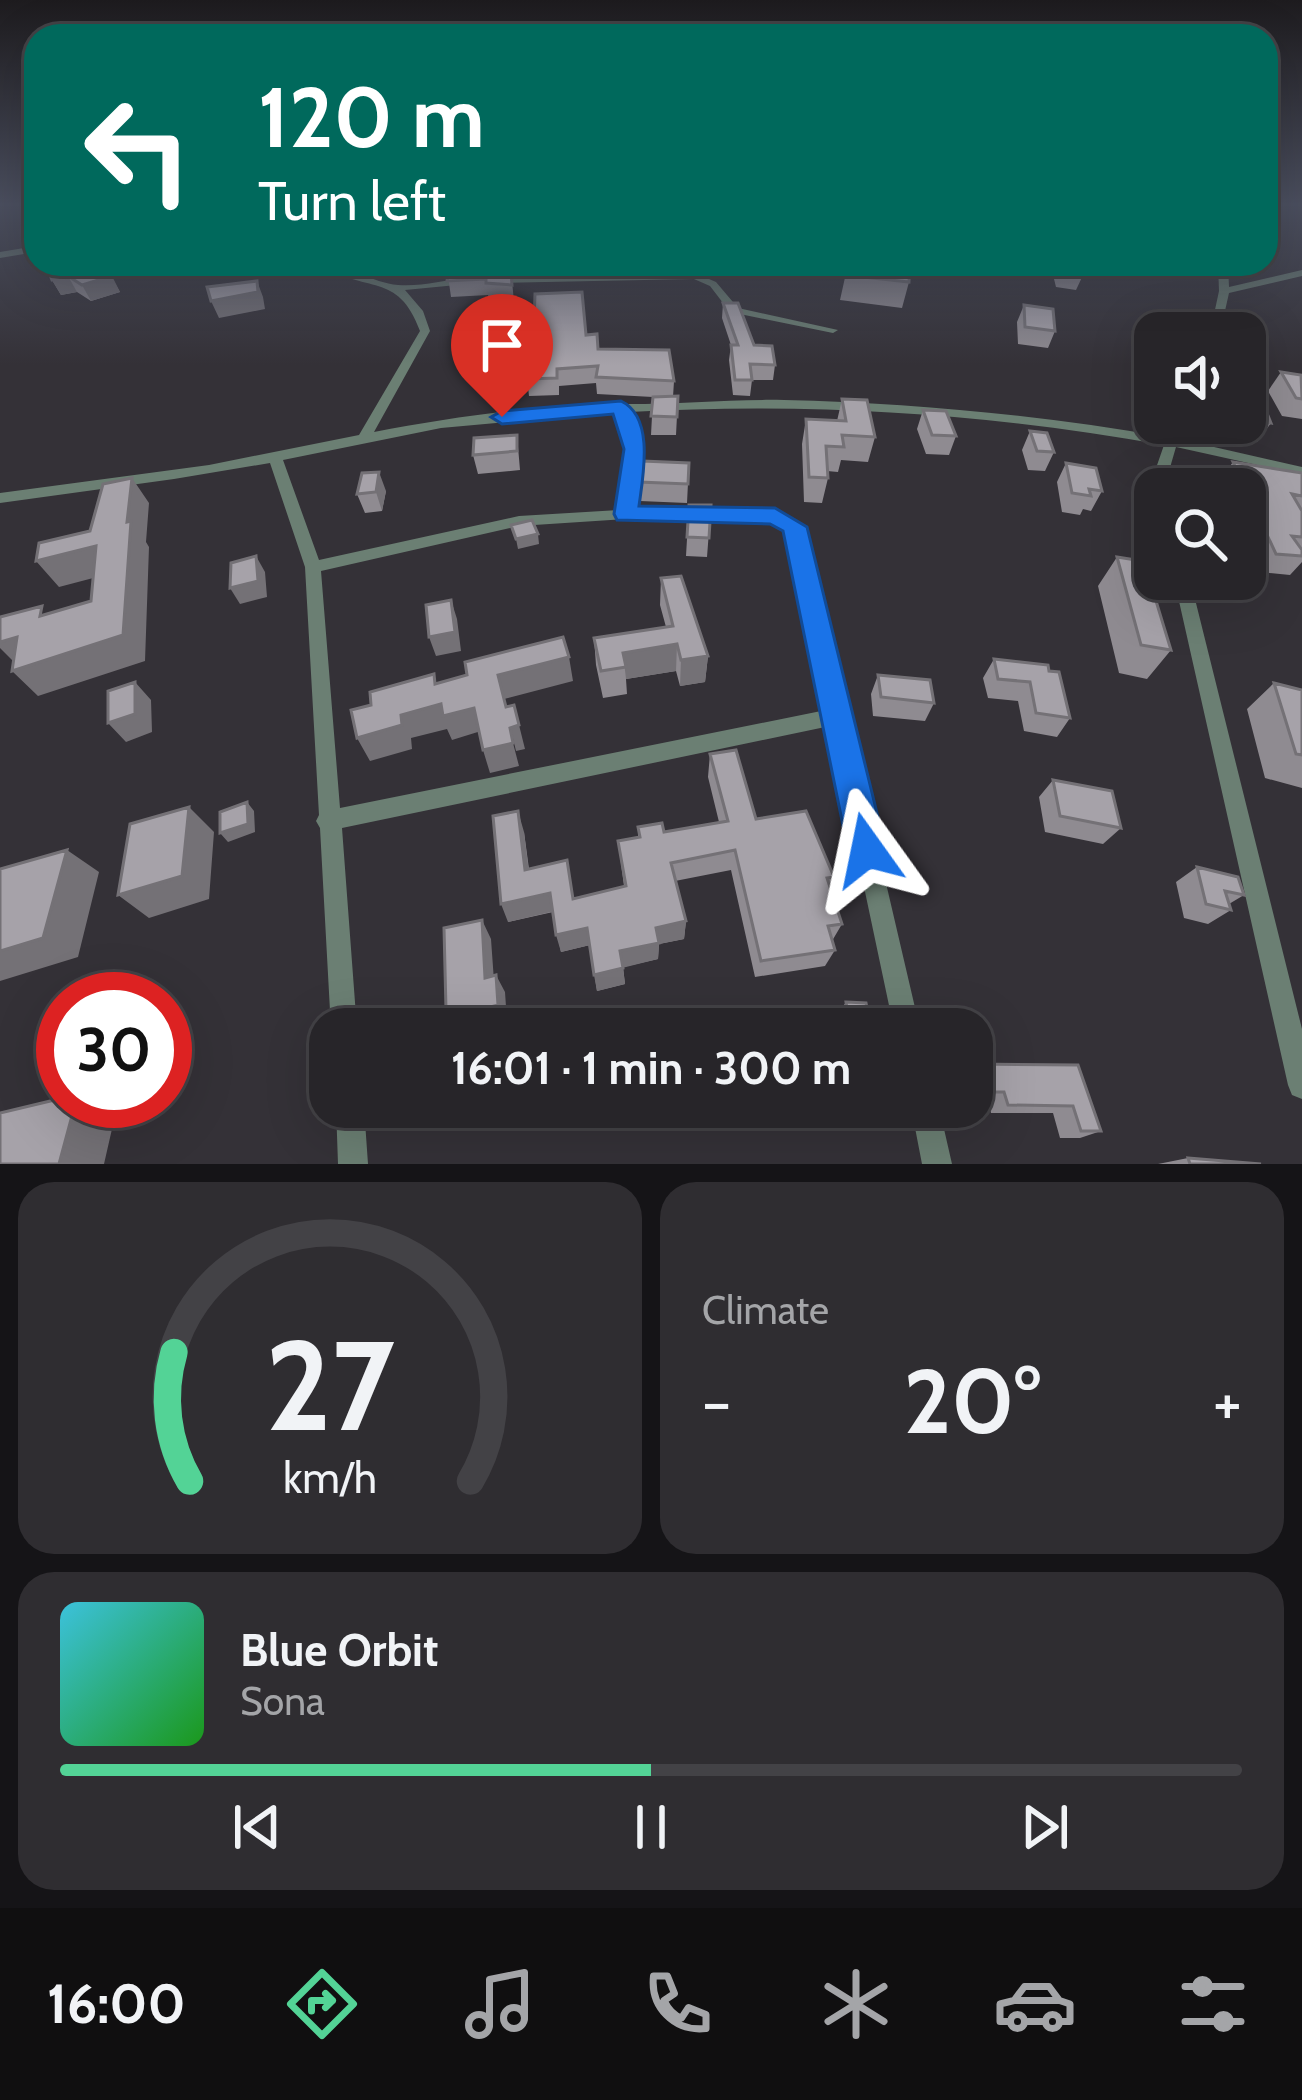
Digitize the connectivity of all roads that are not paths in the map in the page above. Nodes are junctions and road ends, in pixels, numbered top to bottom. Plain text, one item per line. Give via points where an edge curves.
1 (1302, 273) edge
2 (349, 276) edge
3 (514, 276) edge
4 (695, 276) edge
5 (1223, 276) edge
6 (397, 288) junction
7 (1224, 291) junction
8 (1220, 312) edge
9 (833, 330) dead end
10 (621, 407) junction
11 (1134, 434) edge
12 (365, 436) junction
13 (1182, 444) edge
14 (275, 458) junction
15 (1302, 471) edge
16 (0, 498) edge
17 (626, 514) junction
18 (313, 567) junction
19 (1187, 600) edge
20 (837, 716) junction
21 (327, 821) junction
22 (342, 1008) edge
23 (902, 1008) edge
24 (1302, 1085) edge
25 (351, 1128) edge
26 (929, 1128) edge
27 (353, 1164) edge
28 (937, 1164) edge

1 - 7 street
2 - 6 street
3 - 6 street
4 - 9 street via 734,310
5 - 7 street
6 - 12 street via 417,303 425,331
7 - 8 street
10 - 11 street via 854,408
10 - 12 street
10 - 17 street via 635,449
12 - 14 street
13 - 15 street
14 - 16 street
14 - 18 street
17 - 18 street via 519,520
17 - 20 street via 775,516 795,527
18 - 21 street
19 - 24 street
20 - 21 street
20 - 23 street
21 - 22 street
25 - 27 street
26 - 28 street

